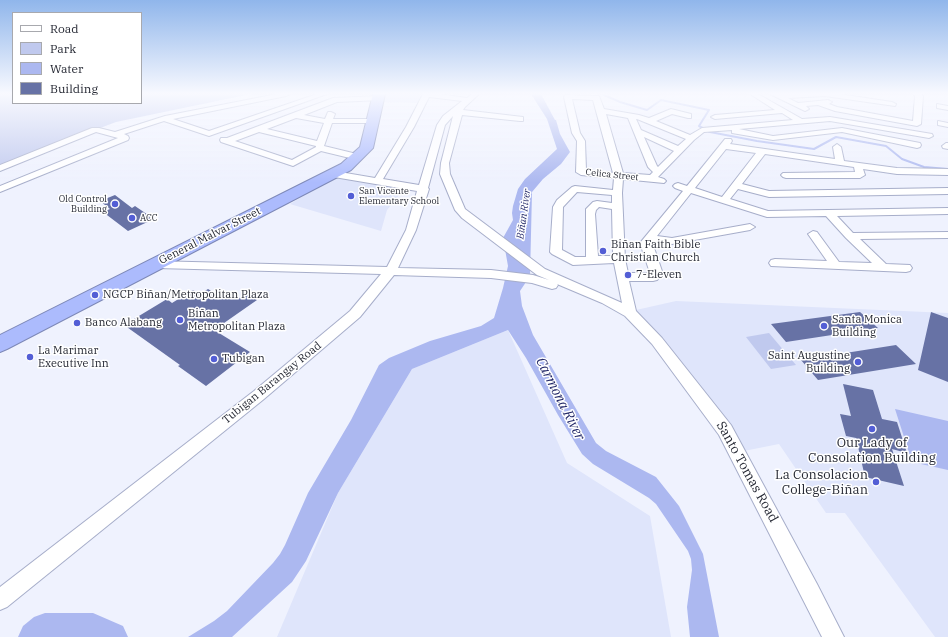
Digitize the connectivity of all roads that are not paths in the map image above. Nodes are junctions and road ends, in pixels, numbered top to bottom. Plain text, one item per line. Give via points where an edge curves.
1 (147, 124) edge
2 (180, 124) edge
3 (238, 124) edge
4 (272, 124) edge
5 (327, 124) edge
6 (373, 124) edge
7 (412, 124) edge
8 (442, 124) edge
9 (454, 124) edge
10 (574, 124) edge
11 (605, 124) edge
12 (634, 124) edge
13 (685, 124) edge
14 (717, 124) edge
15 (768, 124) edge
16 (804, 124) edge
17 (863, 124) edge
18 (889, 124) edge
19 (717, 128) junction
20 (888, 128) junction
21 (258, 129) junction
22 (637, 131) junction
23 (818, 132) junction
24 (117, 134) junction
25 (918, 134) junction
26 (215, 136) dead end
27 (929, 136) dead end
28 (691, 138) junction
29 (227, 141) junction
30 (917, 145) junction
31 (320, 146) junction
32 (837, 147) dead end
33 (679, 150) junction
34 (762, 152) junction
35 (358, 157) junction
36 (796, 157) junction
37 (917, 157) dead end
38 (840, 163) junction
39 (858, 166) junction
40 (0, 168) edge
41 (948, 172) edge
42 (334, 174) junction
43 (619, 176) junction
44 (786, 176) junction
45 (657, 177) junction
46 (378, 180) junction
47 (903, 181) junction
48 (737, 186) junction
49 (683, 188) junction
50 (0, 189) edge
51 (424, 189) junction
52 (948, 191) edge
53 (617, 193) junction
54 (785, 194) junction
55 (724, 200) junction
56 (617, 206) junction
57 (948, 211) edge
58 (922, 212) junction
59 (829, 213) junction
60 (750, 227) dead end
61 (813, 234) dead end
62 (948, 234) edge
63 (850, 236) junction
64 (648, 238) junction
65 (619, 259) junction
66 (592, 260) junction
67 (775, 263) dead end
68 (157, 264) junction
69 (834, 265) junction
70 (883, 266) junction
71 (906, 268) dead end
72 (391, 270) junction
73 (624, 277) junction
74 (634, 317) junction
75 (0, 344) edge
76 (0, 600) edge
77 (833, 637) edge

1 - 24 street
2 - 3 street via 209,134
4 - 21 street
5 - 31 street
6 - 35 highway, General Malvar Street via 366,148
7 - 46 street
8 - 51 street, Tubigan Barangay Road
9 - 74 street via 445,163 445,174 460,210 541,272 606,300
10 - 43 street, Celica Street via 581,141 580,170
11 - 43 street
12 - 22 street
13 - 28 street
14 - 19 street
15 - 19 street
16 - 23 street
17 - 20 street
18 - 20 street
19 - 23 street via 773,138
19 - 28 street via 702,130
20 - 25 street
21 - 29 street
21 - 31 street
22 - 33 street
22 - 45 street
23 - 30 street via 851,131
24 - 40 street via 95,130
24 - 50 street via 126,138
25 - 27 street
25 - 30 street
26 - 29 street
28 - 33 street
29 - 31 street via 293,163
30 - 37 street
31 - 35 street
32 - 38 street
33 - 45 street
34 - 36 street
34 - 48 street
34 - 49 street via 726,144
35 - 42 highway, General Malvar Street
36 - 38 street
36 - 44 street
38 - 39 street
39 - 44 street via 860,175
39 - 47 street
41 - 47 street
42 - 46 street
42 - 68 highway, General Malvar Street
43 - 45 street, Celica Street
43 - 53 street
44 - 54 street
46 - 51 street
47 - 52 street
47 - 54 street
47 - 58 street
48 - 54 street via 769,194
48 - 55 street
49 - 55 street
49 - 64 street
51 - 72 street, Tubigan Barangay Road via 411,230
53 - 56 street
53 - 66 street via 576,189 558,207 556,252 574,261
55 - 59 street via 767,214
56 - 65 street
56 - 66 street via 597,204 591,209
57 - 58 street
58 - 59 street
59 - 63 street
60 - 64 street via 672,241
61 - 69 street
62 - 63 street
63 - 70 street
64 - 73 street via 646,243 657,274 653,277
65 - 66 street
65 - 73 street
67 - 69 street
68 - 72 street
68 - 75 highway, General Malvar Street
69 - 70 street
70 - 71 street
72 - 74 street via 491,274 533,279
72 - 76 street, Tubigan Barangay Road via 355,314 310,353
73 - 74 street
74 - 77 street, Santo Tomas Road via 657,341 725,430

